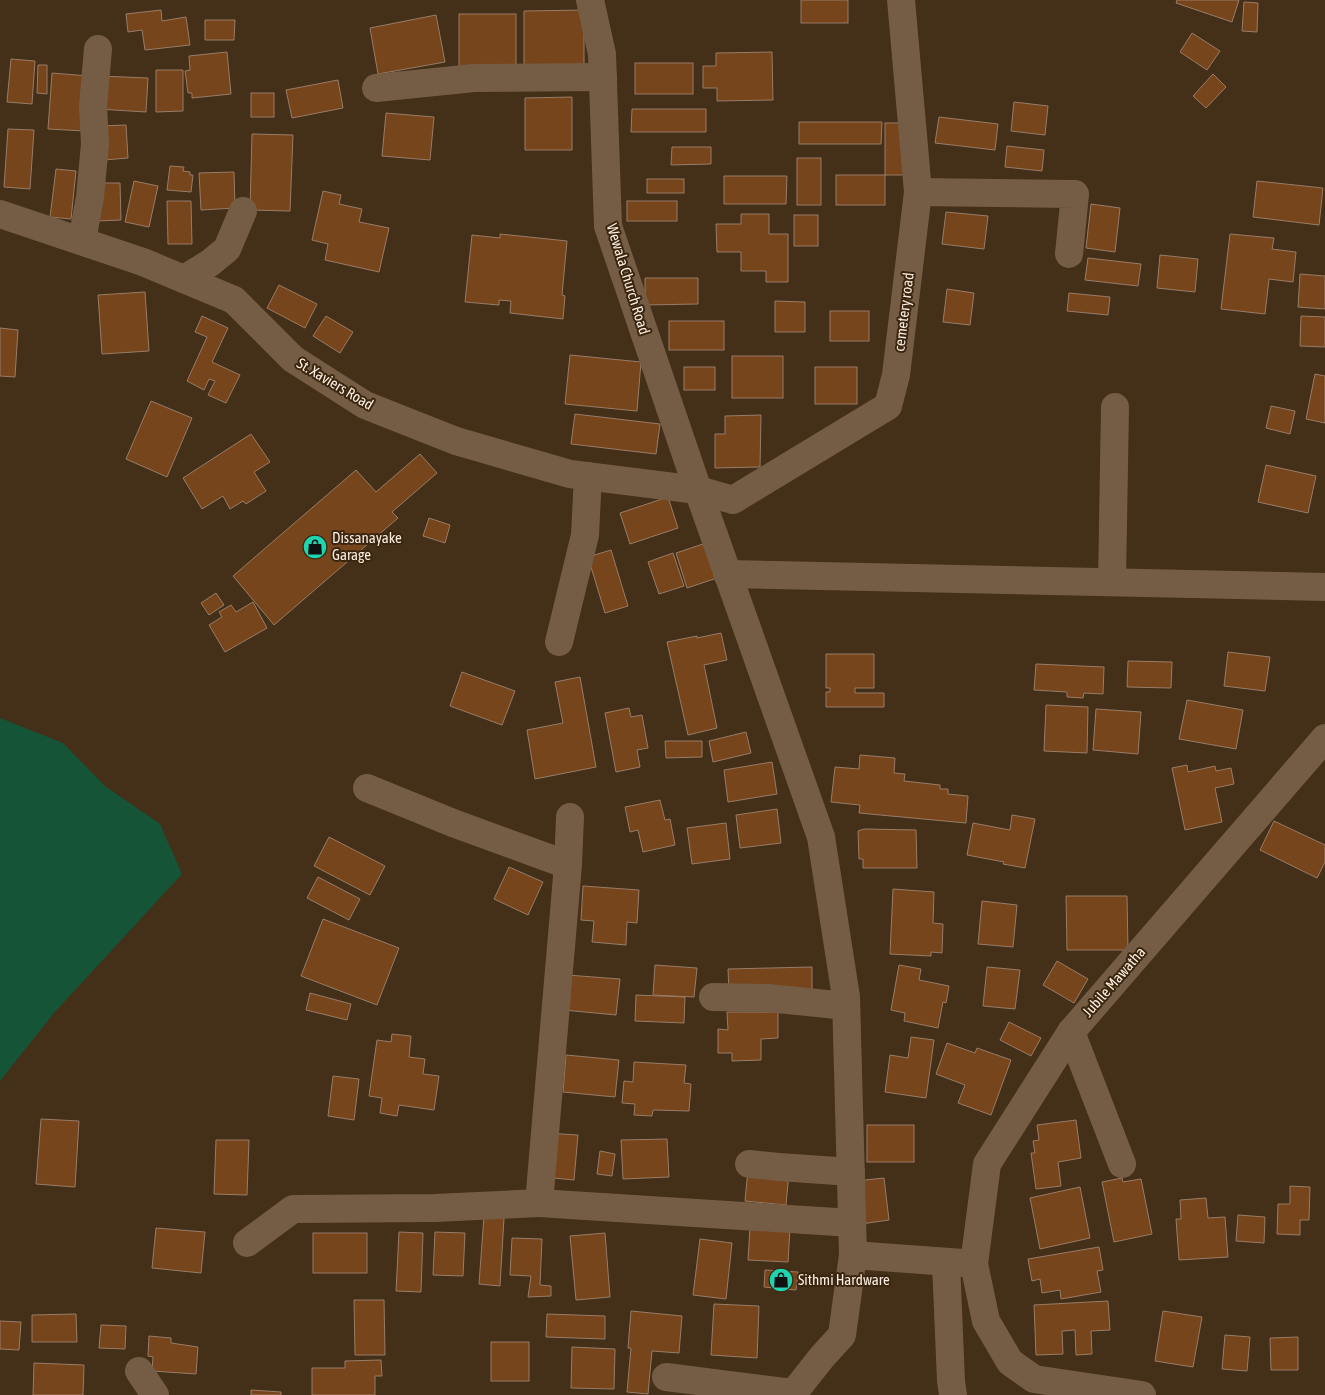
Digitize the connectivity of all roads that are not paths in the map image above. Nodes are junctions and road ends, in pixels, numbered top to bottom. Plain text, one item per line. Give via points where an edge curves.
1 (590, 0) edge
2 (901, 0) edge
3 (98, 49) dead end
4 (603, 77) junction
5 (376, 88) dead end
6 (918, 192) junction
7 (243, 211) dead end
8 (0, 214) edge
9 (82, 241) junction
10 (1069, 254) dead end
11 (184, 279) junction
12 (1115, 407) dead end
13 (588, 476) junction
14 (698, 490) junction
15 (727, 574) junction
16 (1112, 582) junction
17 (1325, 587) edge
18 (559, 642) dead end
19 (1325, 738) edge
20 (367, 788) dead end
21 (570, 817) dead end
22 (568, 864) junction
23 (713, 997) dead end
24 (846, 1006) junction
25 (1071, 1032) junction
26 (749, 1164) dead end
27 (1122, 1164) dead end
28 (851, 1172) junction
29 (539, 1203) junction
30 (852, 1223) junction
31 (247, 1243) dead end
32 (853, 1255) junction
33 (946, 1262) junction
34 (974, 1264) junction
35 (139, 1371) dead end
36 (666, 1377) dead end
37 (792, 1394) edge
38 (155, 1395) edge
39 (954, 1395) edge
40 (1142, 1395) edge

1 - 4 street, Wewala Church Road via 602,54
2 - 6 street, cemetery road
3 - 9 street via 93,106 95,144
4 - 5 street via 474,78
4 - 14 street, Wewala Church Road via 608,226
6 - 10 street via 1075,194
6 - 14 street, cemetery road via 896,375 888,406 733,500
7 - 11 street via 227,249
8 - 9 street, St. Xaviers Road
9 - 11 street, St. Xaviers Road
11 - 13 street, St. Xaviers Road via 234,300 293,359 365,406 456,441 570,474
12 - 16 street
13 - 14 street, St. Xaviers Road
13 - 18 street via 585,535
14 - 15 street, Wewala Church Road
15 - 16 street
15 - 24 street, Wewala Church Road via 821,837
16 - 17 street
19 - 25 street, Jubile Mawatha
20 - 22 street
21 - 22 street
22 - 29 street
23 - 24 street via 768,998
24 - 28 street, Wewala Church Road
25 - 27 street
25 - 34 street, Jubile Mawatha via 987,1164
26 - 28 street
28 - 30 street, Wewala Church Road
29 - 30 street
29 - 31 street via 293,1209
30 - 32 street, Wewala Church Road
32 - 33 street
32 - 37 street, Wewala Church Road via 842,1335
33 - 34 street
33 - 39 street via 950,1381
34 - 40 street, Jubile Mawatha via 986,1321 1010,1362 1034,1379
35 - 38 street
36 - 37 street

